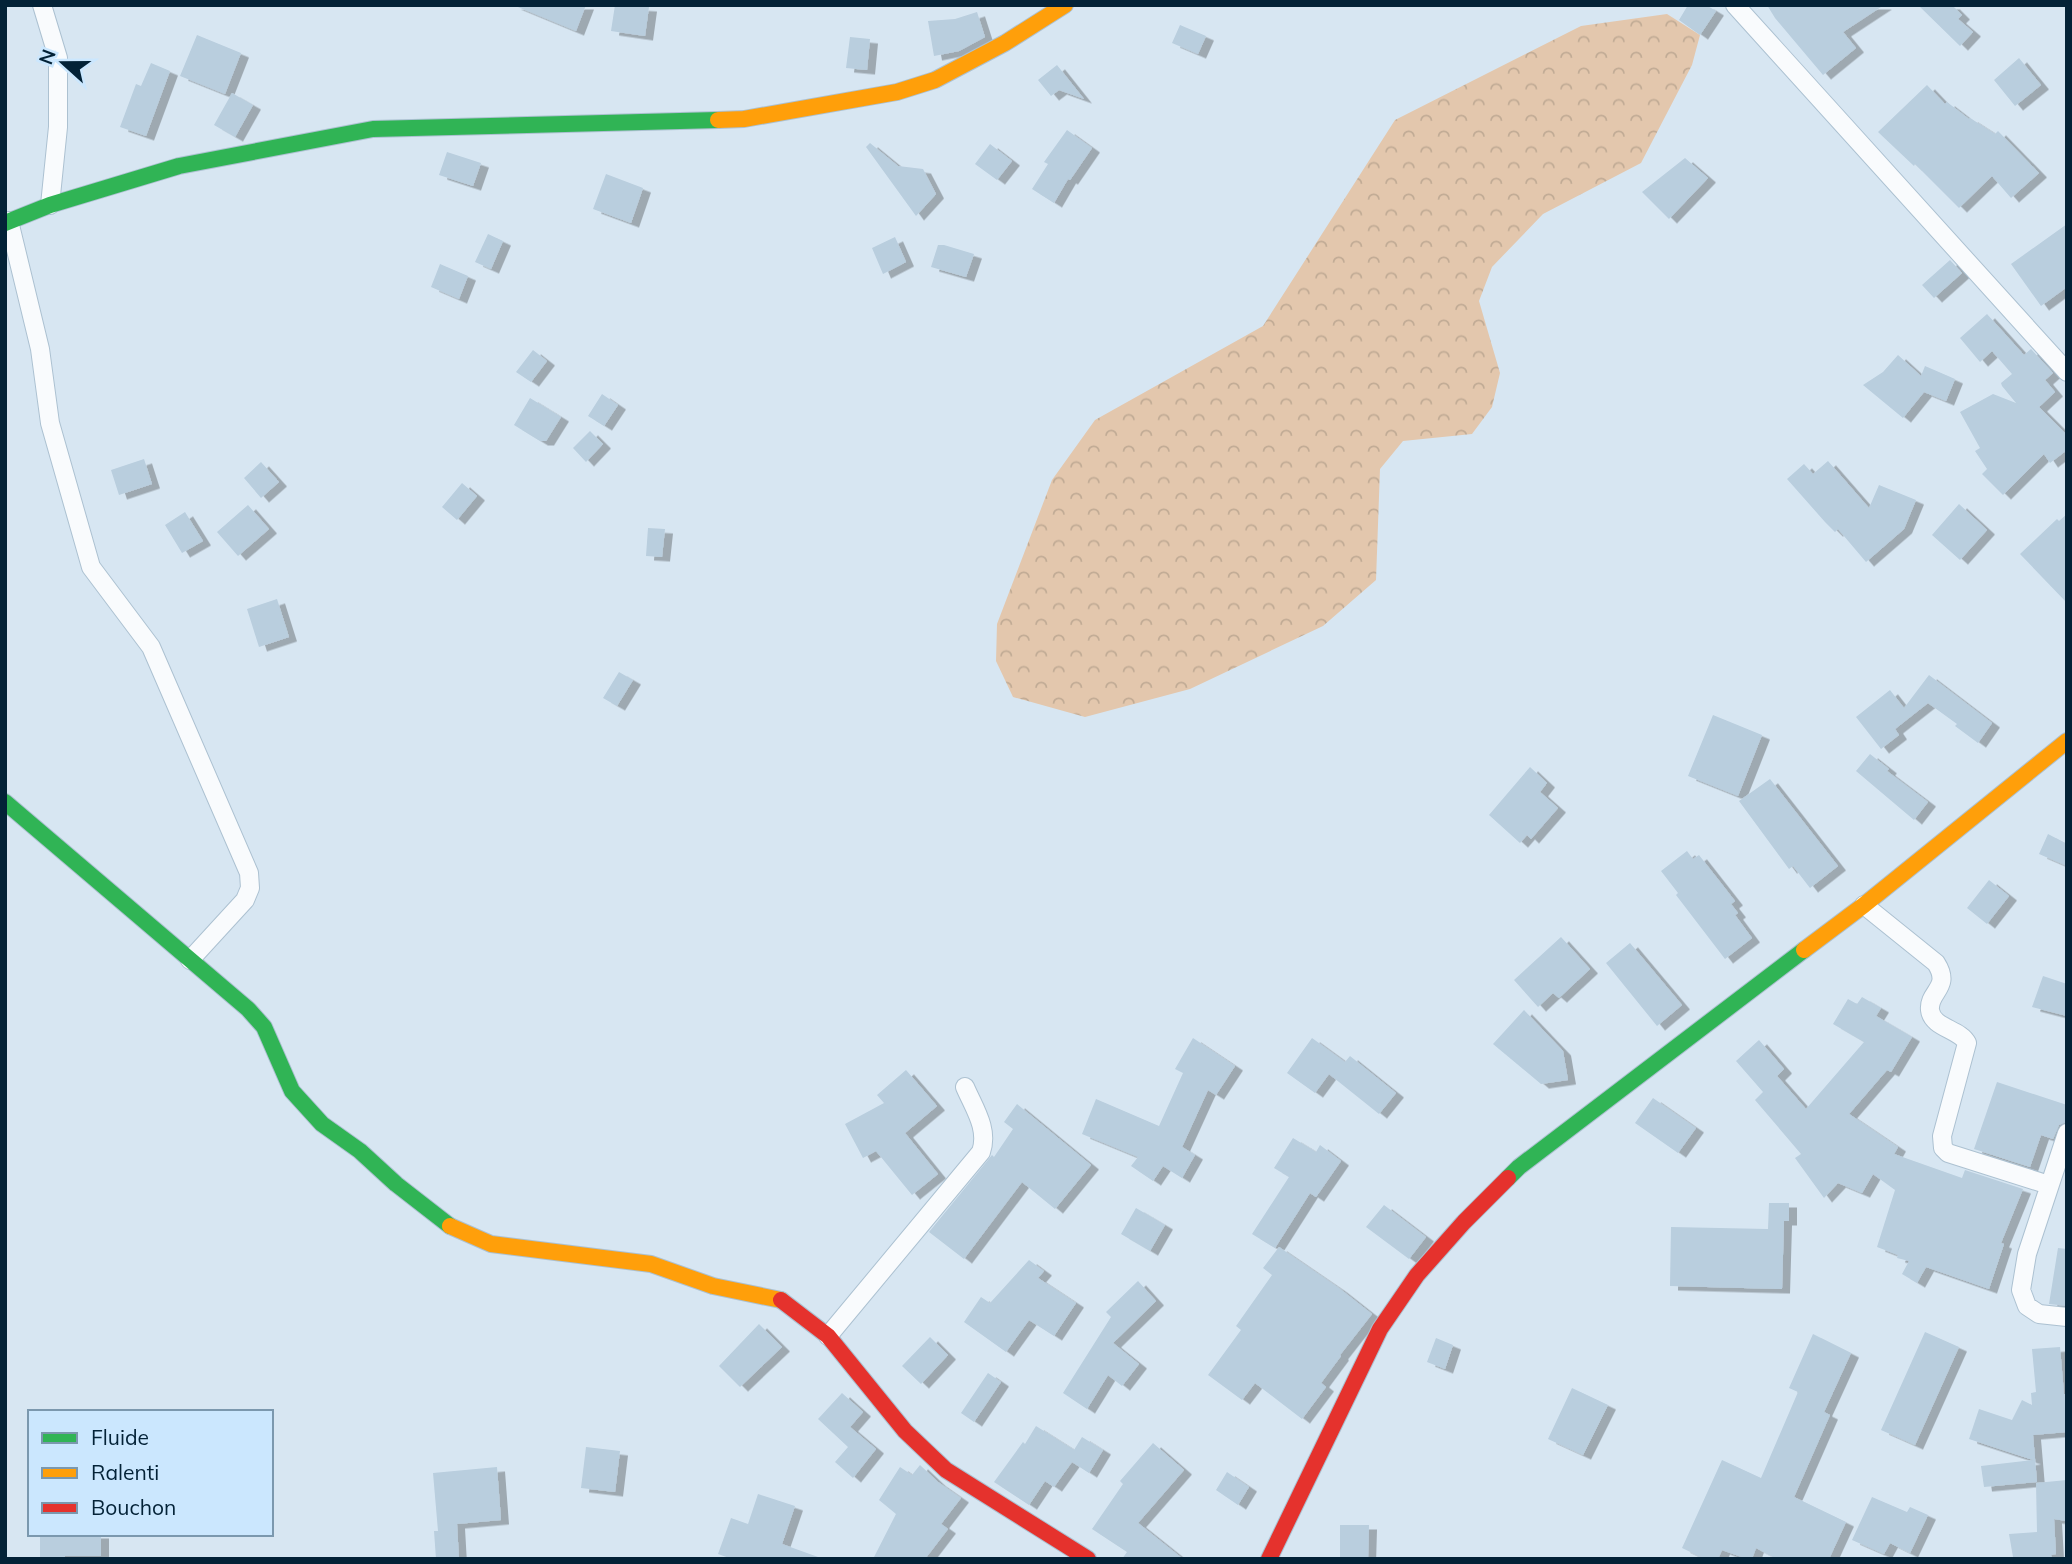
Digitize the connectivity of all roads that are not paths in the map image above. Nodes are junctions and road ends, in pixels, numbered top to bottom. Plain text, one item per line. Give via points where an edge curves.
1 (42, 5) edge
2 (1065, 5) edge
3 (1735, 5) edge
4 (50, 205) junction
5 (7, 222) edge
6 (2067, 372) edge
7 (2067, 741) edge
8 (5, 802) edge
9 (1864, 905) junction
10 (190, 960) junction
11 (965, 1087) dead end
12 (2067, 1133) edge
13 (2049, 1185) junction
14 (2067, 1317) edge
15 (828, 1336) junction
16 (1088, 1559) edge
17 (1269, 1559) edge

1 - 4 street via 58,58 58,127
2 - 4 street via 935,80 897,92 744,119 373,129 179,166
3 - 6 street
4 - 5 street
5 - 10 street via 40,349 50,424 91,567 151,647 249,873 245,901
7 - 9 street
8 - 10 street
9 - 13 street via 1936,963 1942,981 1930,1014 1964,1037 1967,1044 1943,1147 1948,1153
9 - 17 street via 1519,1167 1464,1222 1417,1275 1380,1329
10 - 15 street via 264,1027 292,1091 322,1124 451,1227 491,1244 651,1264 713,1286 779,1298
11 - 15 street via 984,1129 981,1152
12 - 13 street
13 - 14 street via 2021,1290 2027,1306 2039,1314
15 - 16 street via 905,1431 946,1469

